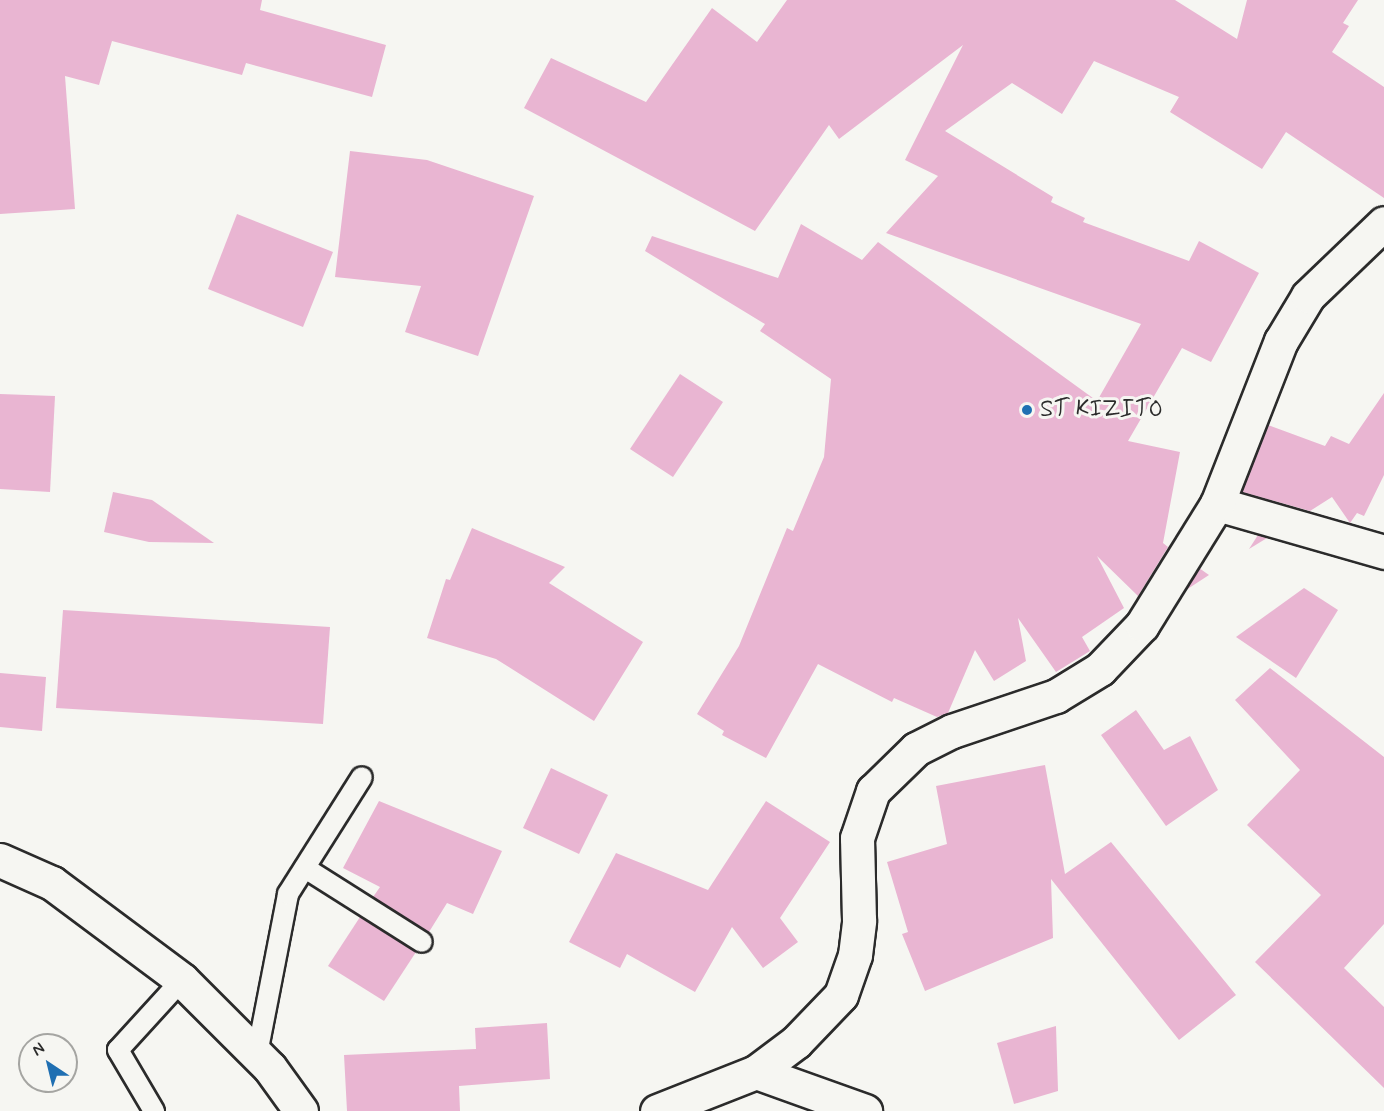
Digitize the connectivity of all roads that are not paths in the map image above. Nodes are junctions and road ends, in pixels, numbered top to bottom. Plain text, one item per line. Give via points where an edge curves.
1 (1384, 223) edge
2 (1217, 504) junction
3 (1384, 552) edge
4 (362, 777) dead end
5 (0, 860) edge
6 (305, 868) junction
7 (422, 942) dead end
8 (182, 980) junction
9 (257, 1054) junction
10 (756, 1072) junction
11 (154, 1111) edge
12 (301, 1111) edge
13 (657, 1111) edge
14 (865, 1111) edge

1 - 2 street via 1308,296 1287,332
2 - 3 street
2 - 10 street via 1142,625 1100,669 1056,696 952,731 916,749 873,791 857,838 860,920 855,955 841,995 796,1042
4 - 6 lane
5 - 8 street via 52,883
6 - 7 lane
6 - 9 lane via 288,894
8 - 9 street
8 - 11 lane via 118,1050
9 - 12 street
10 - 13 street
10 - 14 street

